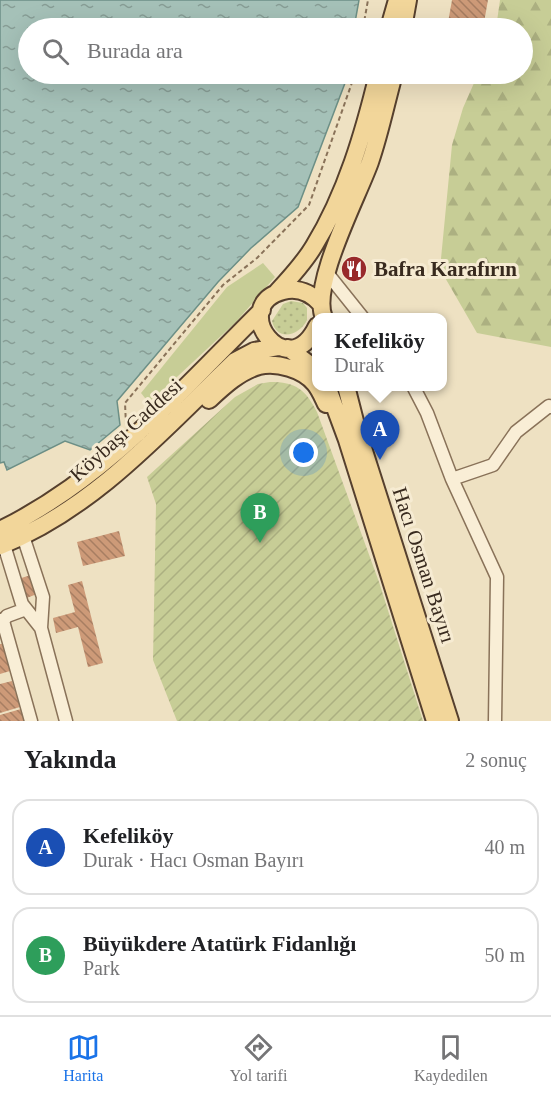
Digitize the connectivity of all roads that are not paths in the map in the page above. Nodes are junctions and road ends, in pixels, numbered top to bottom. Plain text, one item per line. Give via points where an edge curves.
1 (397, 0) edge
2 (408, 0) edge
3 (392, 18) edge
4 (405, 18) edge
5 (375, 84) edge
6 (391, 84) edge
7 (327, 273) junction
8 (277, 292) junction
9 (262, 310) junction
10 (319, 313) edge
11 (321, 313) edge
12 (359, 313) edge
13 (312, 333) edge
14 (283, 348) junction
15 (312, 365) edge
16 (312, 382) edge
17 (319, 391) edge
18 (328, 391) edge
19 (347, 391) edge
20 (415, 391) edge
21 (551, 407) edge
22 (159, 434) junction
23 (346, 440) junction
24 (452, 479) junction
25 (23, 536) junction
26 (1, 540) edge
27 (26, 609) junction
28 (2, 620) edge
29 (41, 627) junction
30 (31, 721) edge
31 (66, 721) edge
32 (435, 721) edge
33 (450, 721) edge
34 (495, 721) edge

1 - 3 main road
2 - 4 main road
5 - 8 main road via 329,219 313,248
6 - 7 main road via 371,160
7 - 11 main road
7 - 12 street
8 - 9 main road
8 - 10 main road via 298,289 307,293
9 - 14 main road via 263,332
9 - 26 main road, Köybaşı Caddesi via 133,439
13 - 14 main road via 302,344
14 - 15 main road
14 - 22 main road, Köybaşı Caddesi via 254,351 235,360
16 - 22 main road via 291,369 259,366 235,379 184,423
17 - 23 main road
18 - 23 main road
19 - 33 main road, Hacı Osman Bayırı
20 - 24 street
21 - 24 street via 516,432 493,465
22 - 25 main road, Köybaşı Caddesi via 71,508
23 - 32 main road
24 - 34 street via 497,577
25 - 26 main road, Köybaşı Caddesi
25 - 29 street via 43,597
26 - 27 street
27 - 28 street
27 - 29 street
28 - 30 street
29 - 31 street

